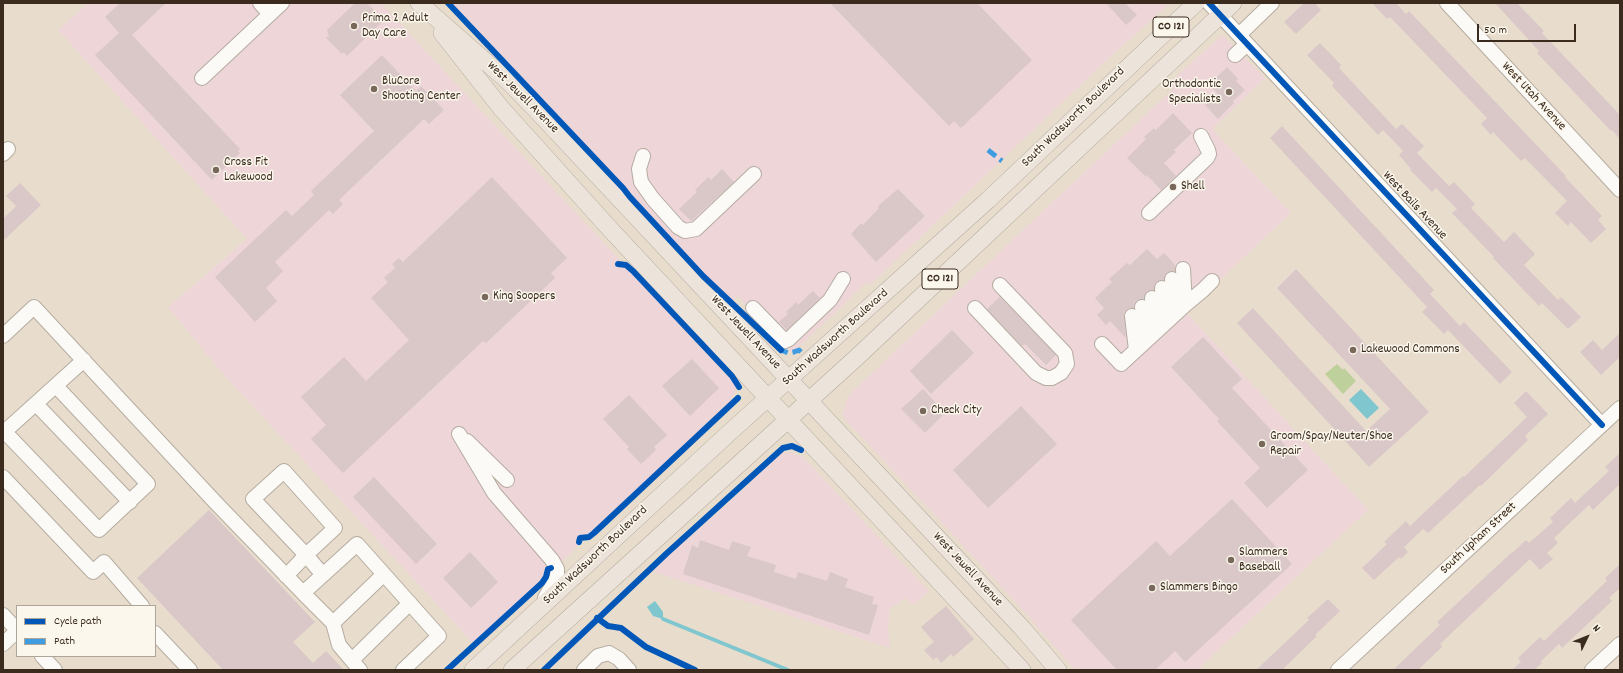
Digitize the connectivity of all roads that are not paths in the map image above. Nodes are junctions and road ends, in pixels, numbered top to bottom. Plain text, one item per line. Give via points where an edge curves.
1 (260, 3) edge
2 (282, 3) edge
3 (1196, 3) edge
4 (1232, 3) edge
5 (1272, 3) edge
6 (1447, 3) edge
7 (421, 5) edge
8 (1215, 9) edge
9 (270, 14) junction
10 (1243, 39) junction
11 (1235, 55) dead end
12 (202, 78) dead end
13 (1201, 136) dead end
14 (643, 156) dead end
15 (754, 174) dead end
16 (1620, 190) edge
17 (1149, 213) dead end
18 (1183, 269) dead end
19 (844, 279) dead end
20 (1212, 281) dead end
21 (1000, 285) dead end
22 (1152, 298) junction
23 (1185, 305) junction
24 (753, 308) dead end
25 (975, 308) dead end
26 (1174, 315) junction
27 (3, 336) edge
28 (1150, 337) junction
29 (1102, 344) dead end
30 (84, 360) junction
31 (789, 380) junction
32 (56, 386) junction
33 (767, 399) junction
34 (808, 401) junction
35 (36, 404) junction
36 (1620, 408) edge
37 (787, 420) junction
38 (1602, 425) junction
39 (4, 433) edge
40 (3, 477) edge
41 (508, 480) dead end
42 (130, 502) junction
43 (306, 555) junction
44 (384, 574) junction
45 (323, 575) junction
46 (286, 576) junction
47 (303, 593) junction
48 (410, 603) junction
49 (141, 605) edge
50 (535, 612) junction
51 (3, 615) edge
52 (333, 623) junction
53 (16, 629) edge
54 (16, 631) edge
55 (156, 634) edge
56 (3, 644) edge
57 (1620, 644) edge
58 (43, 657) edge
59 (356, 665) edge
60 (588, 669) edge
61 (55, 670) edge
62 (190, 670) edge
63 (403, 670) edge
64 (474, 670) edge
65 (512, 670) edge
66 (629, 670) edge
67 (1022, 670) edge
68 (1058, 670) edge
69 (1338, 670) edge
70 (1592, 670) edge

1 - 9 street
2 - 9 street
3 - 31 main road, South Wadsworth Boulevard / CO 121 via 988,200
4 - 8 main road, South Wadsworth Boulevard / CO 121
5 - 10 street
6 - 16 street, West Utah Avenue
7 - 31 main road, West Jewell Avenue via 520,93
7 - 33 main road, West Jewell Avenue via 500,108
8 - 10 street, West Bails Avenue
8 - 34 main road, South Wadsworth Boulevard / CO 121 via 937,282
9 - 12 street
10 - 11 street
10 - 38 street, West Bails Avenue
13 - 17 street via 1210,154
14 - 15 street via 639,169 641,182 678,227 685,231 696,229
18 - 23 street
19 - 24 street via 830,300 785,341
20 - 23 street
21 - 25 street via 1064,354 1067,364 1061,373 1052,378 1036,374
22 - 26 street
22 - 28 street
22 - 28 street
23 - 26 street
26 - 28 street
27 - 30 street via 34,307
28 - 29 street via 1121,364
30 - 32 street
30 - 46 street
31 - 33 main road, South Wadsworth Boulevard / CO 121
31 - 34 main road, West Jewell Avenue
32 - 35 street
32 - 42 street via 148,484
33 - 37 main road, West Jewell Avenue
33 - 50 main road, South Wadsworth Boulevard / CO 121
34 - 37 main road, South Wadsworth Boulevard / CO 121
34 - 68 main road, West Jewell Avenue via 1022,628
35 - 39 street
35 - 42 street
36 - 38 street, South Upham Street
37 - 65 main road, South Wadsworth Boulevard / CO 121
37 - 67 main road, West Jewell Avenue
38 - 69 street, South Upham Street
39 - 42 street via 99,530
40 - 49 street via 93,572 104,562
41 - 50 street via 459,434 494,493 557,569 558,577
43 - 43 street via 335,528 284,471 253,499
43 - 45 street
43 - 46 street
44 - 45 street via 357,544
44 - 48 street
44 - 52 street
45 - 47 street
46 - 47 street
47 - 52 street
48 - 59 street
48 - 63 street via 439,636
50 - 64 main road, South Wadsworth Boulevard / CO 121
51 - 53 street
52 - 59 street via 339,645
54 - 56 street
55 - 62 street
57 - 70 street
58 - 61 street
60 - 66 street via 598,656 609,653

